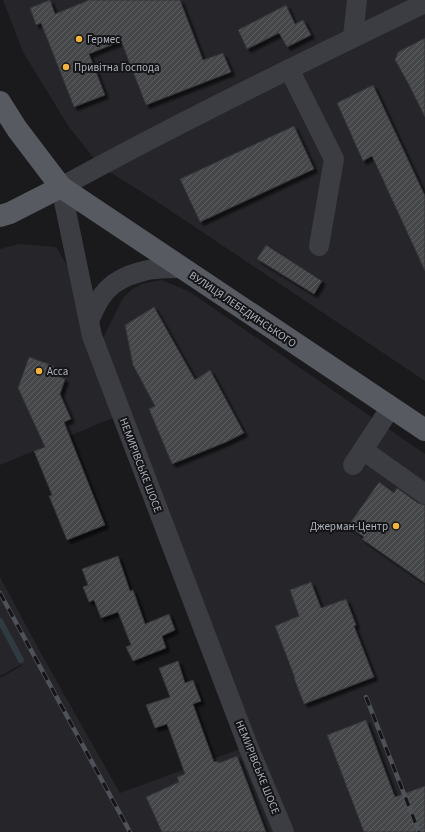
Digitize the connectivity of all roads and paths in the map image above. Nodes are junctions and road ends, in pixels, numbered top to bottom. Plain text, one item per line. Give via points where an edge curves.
1 (357, 0) edge
2 (425, 2) edge
3 (353, 37) junction
4 (289, 68) junction
5 (0, 102) edge
6 (61, 187) junction
7 (0, 216) edge
8 (319, 246) dead end
9 (182, 268) junction
10 (89, 321) junction
11 (390, 407) junction
12 (425, 430) edge
13 (425, 494) edge
14 (284, 832) edge

1 - 3 street
2 - 3 street
3 - 4 street
4 - 6 street
4 - 8 street via 334,159
5 - 6 main road, НЕМИРІВСЬКЕ ШОСЕ
6 - 7 main road
6 - 9 main road, ВУЛИЦЯ ЛЕБЕДИНСЬКОГО
6 - 10 street, НЕМИРІВСЬКЕ ШОСЕ
9 - 10 street via 154,269 123,277 110,286 100,298
9 - 11 main road, ВУЛИЦЯ ЛЕБЕДИНСЬКОГО
10 - 14 street, НЕМИРІВСЬКЕ ШОСЕ via 92,336
11 - 12 main road, ВУЛИЦЯ ЛЕБЕДИНСЬКОГО
11 - 13 street via 358,457

